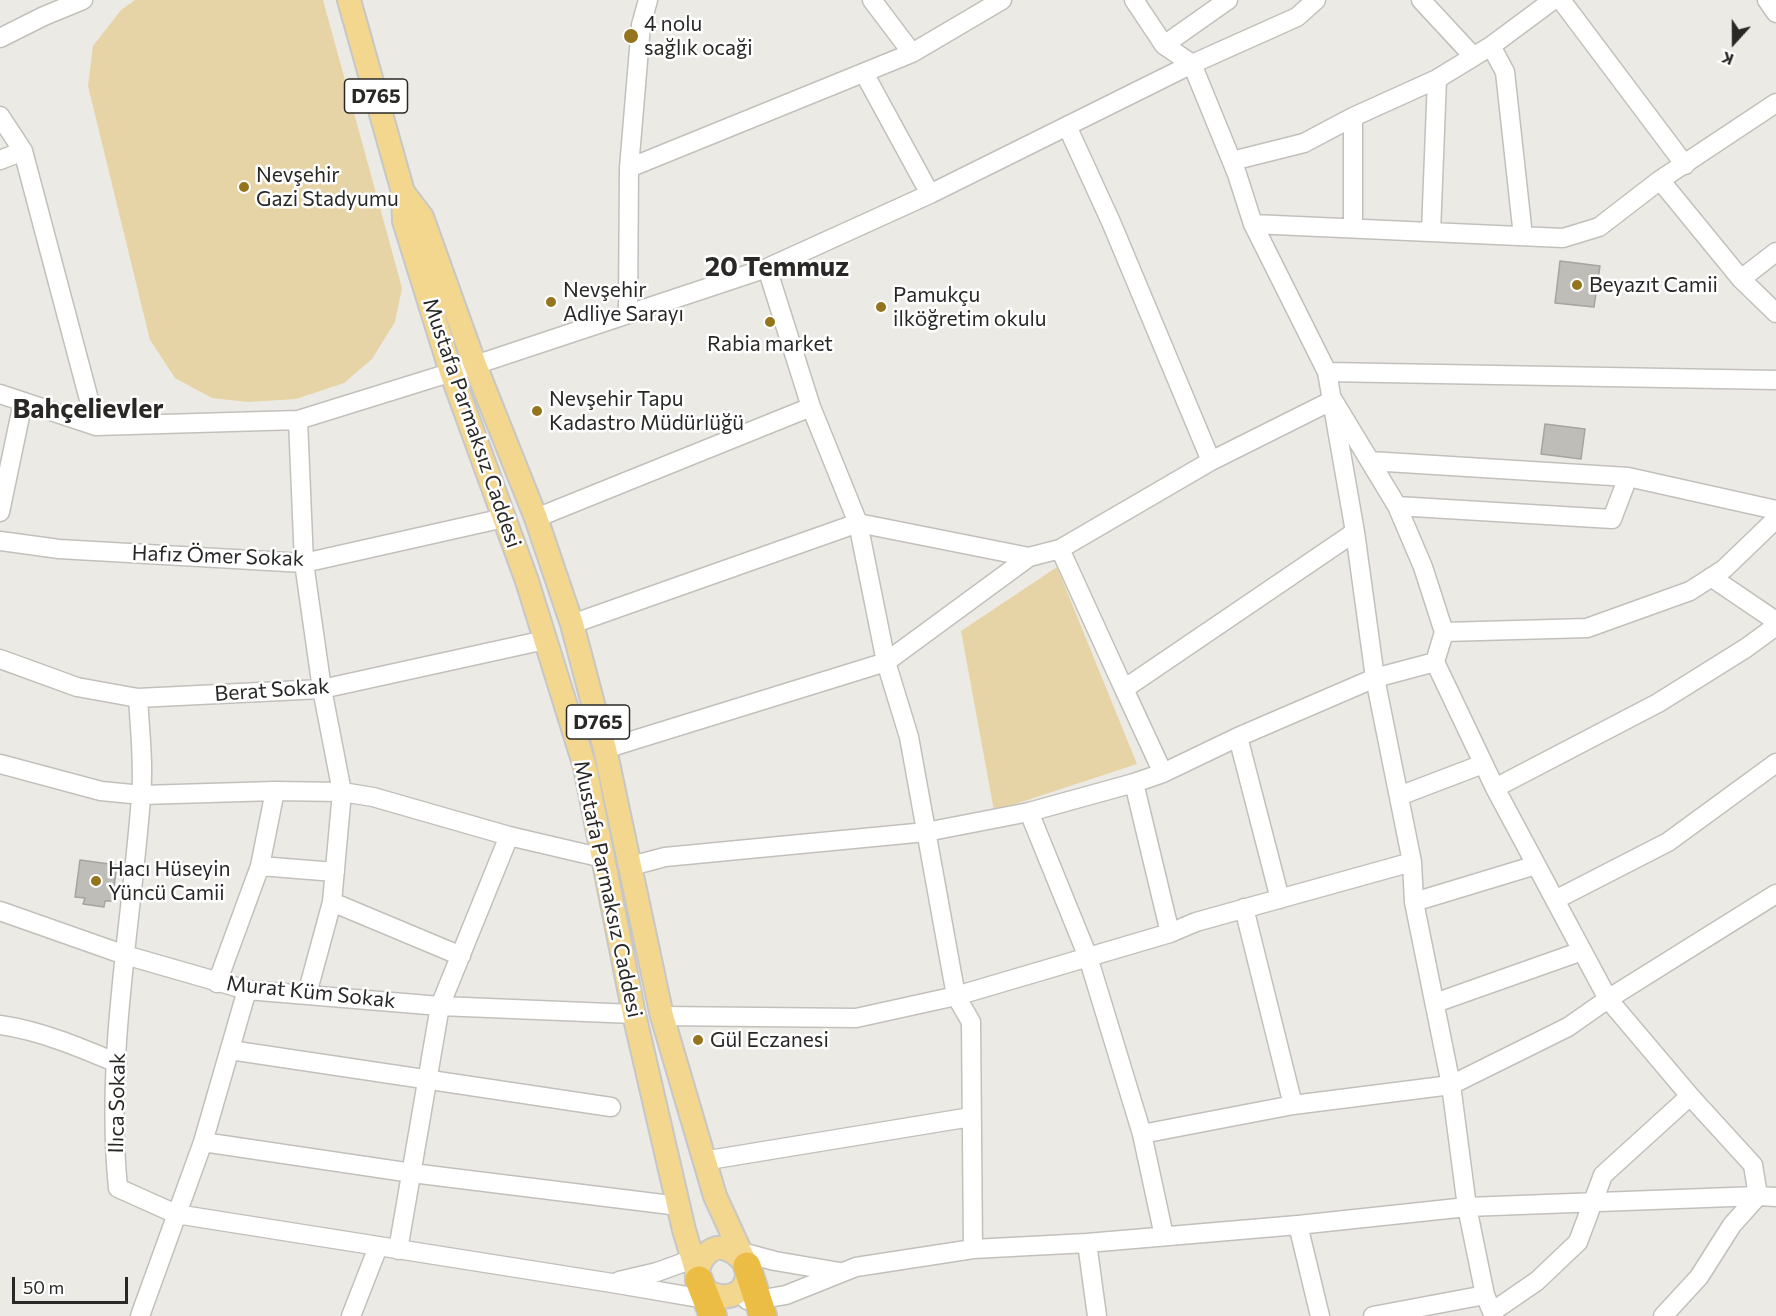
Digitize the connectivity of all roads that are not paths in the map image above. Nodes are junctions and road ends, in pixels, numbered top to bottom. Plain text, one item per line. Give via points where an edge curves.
1 (82, 0) edge
2 (349, 0) edge
3 (648, 0) edge
4 (872, 0) edge
5 (1002, 0) edge
6 (1134, 0) edge
7 (1228, 0) edge
8 (1316, 0) edge
9 (1421, 0) edge
10 (1553, 0) edge
11 (1561, 0) edge
12 (1767, 0) edge
13 (1776, 13) edge
14 (0, 38) edge
15 (1164, 45) junction
16 (1491, 46) junction
17 (912, 53) junction
18 (1473, 56) junction
19 (1192, 64) junction
20 (864, 73) junction
21 (1437, 79) junction
22 (1776, 103) edge
23 (0, 116) edge
24 (1353, 117) junction
25 (1067, 126) junction
26 (23, 151) junction
27 (0, 160) edge
28 (1232, 161) junction
29 (1685, 165) junction
30 (629, 168) junction
31 (1660, 180) junction
32 (403, 192) junction
33 (930, 194) junction
34 (1252, 224) junction
35 (1353, 228) junction
36 (1431, 232) junction
37 (1523, 236) junction
38 (1776, 252) edge
39 (767, 267) junction
40 (1741, 279) junction
41 (1776, 313) edge
42 (628, 314) junction
43 (475, 365) junction
44 (451, 372) junction
45 (1328, 372) junction
46 (1776, 380) edge
47 (0, 394) edge
48 (1333, 400) junction
49 (23, 402) junction
50 (811, 407) junction
51 (298, 420) junction
52 (96, 426) junction
53 (1210, 461) junction
54 (1370, 461) junction
55 (1628, 477) junction
56 (1397, 506) junction
57 (1776, 510) edge
58 (0, 512) edge
59 (504, 518) junction
60 (536, 518) junction
61 (1776, 519) edge
62 (858, 523) junction
63 (1355, 532) junction
64 (0, 541) edge
65 (1060, 549) junction
66 (1029, 557) junction
67 (304, 562) junction
68 (1711, 577) junction
69 (1776, 621) edge
70 (572, 624) junction
71 (1776, 626) edge
72 (1444, 632) junction
73 (545, 640) junction
74 (0, 659) edge
75 (886, 662) junction
76 (1435, 662) junction
77 (1375, 678) junction
78 (322, 689) junction
79 (1124, 689) junction
80 (138, 698) junction
81 (1238, 737) junction
82 (605, 749) junction
83 (1776, 763) edge
84 (0, 764) edge
85 (1484, 764) junction
86 (1163, 773) junction
87 (1134, 783) junction
88 (1495, 788) junction
89 (275, 791) junction
90 (342, 792) junction
91 (142, 795) junction
92 (1399, 796) junction
93 (1029, 812) junction
94 (926, 832) junction
95 (509, 836) junction
96 (603, 858) junction
97 (1412, 862) junction
98 (260, 866) junction
99 (631, 866) junction
100 (1536, 866) junction
101 (335, 872) junction
102 (1776, 894) edge
103 (1280, 899) junction
104 (1555, 900) junction
105 (332, 902) junction
106 (1414, 902) junction
107 (1244, 908) junction
108 (0, 911) edge
109 (1170, 933) junction
110 (1582, 951) junction
111 (125, 955) junction
112 (461, 956) junction
113 (1088, 957) junction
114 (217, 982) junction
115 (248, 990) junction
116 (307, 994) junction
117 (956, 996) junction
118 (1608, 999) junction
119 (1435, 1003) junction
120 (440, 1006) junction
121 (634, 1014) junction
122 (662, 1016) junction
123 (0, 1025) edge
124 (230, 1050) junction
125 (117, 1063) junction
126 (428, 1080) junction
127 (1451, 1084) junction
128 (1690, 1096) junction
129 (1293, 1105) junction
130 (611, 1107) dead end
131 (971, 1117) junction
132 (1142, 1134) junction
133 (203, 1142) junction
134 (703, 1161) junction
135 (412, 1173) junction
136 (1758, 1196) junction
137 (1776, 1197) edge
138 (1592, 1202) junction
139 (679, 1206) junction
140 (1467, 1207) junction
141 (176, 1214) junction
142 (1298, 1226) junction
143 (1164, 1236) junction
144 (1087, 1243) junction
145 (378, 1247) junction
146 (974, 1249) junction
147 (398, 1250) junction
148 (840, 1272) junction
149 (718, 1275) edge
150 (612, 1282) junction
151 (760, 1308) edge
152 (1490, 1308) edge
153 (140, 1316) edge
154 (351, 1316) edge
155 (1097, 1316) edge
156 (1320, 1316) edge
157 (1374, 1316) edge
158 (1663, 1316) edge

1 - 14 street
2 - 32 main road, Mustafa Parmaksız Caddesi / D765
3 - 30 street via 640,25
4 - 17 street
5 - 17 street
6 - 15 street
7 - 15 street
8 - 19 street via 1297,17
9 - 18 street
10 - 16 street
11 - 29 street
12 - 13 street
15 - 19 street
16 - 18 street
16 - 37 street via 1505,72
17 - 20 street
18 - 21 street
19 - 25 street
19 - 28 street
20 - 30 street
20 - 33 street
21 - 24 street
21 - 36 street
22 - 29 street
23 - 26 street
24 - 28 street via 1304,143
24 - 35 street
25 - 33 street
25 - 53 street
26 - 27 street
26 - 52 street
28 - 34 street
29 - 31 street
30 - 42 street
31 - 37 street via 1599,227 1563,238
31 - 40 street
32 - 43 main road, Mustafa Parmaksız Caddesi / D765 via 422,217
32 - 44 main road, Mustafa Parmaksız Caddesi / D765 via 404,221
33 - 39 street
34 - 35 street
34 - 45 street
35 - 36 street
36 - 37 street
38 - 40 street
39 - 42 street
39 - 50 street
40 - 41 street
42 - 43 street
43 - 44 street
43 - 60 main road, Mustafa Parmaksız Caddesi / D765
44 - 51 street
44 - 59 main road, Mustafa Parmaksız Caddesi / D765
45 - 46 street
45 - 48 street
47 - 49 street
48 - 53 street
48 - 54 street
48 - 63 street
49 - 52 street
49 - 58 street
50 - 60 street
50 - 62 street
51 - 52 street
51 - 67 street
53 - 65 street
54 - 55 street
54 - 56 street
55 - 56 street via 1612,519
55 - 57 street
56 - 72 street via 1423,567
59 - 67 street, Hafız Ömer Sokak
59 - 73 main road, Mustafa Parmaksız Caddesi / D765
60 - 70 main road, Mustafa Parmaksız Caddesi / D765
61 - 68 street
62 - 66 street
62 - 70 street
62 - 75 street
63 - 77 street
63 - 79 street
64 - 67 street, Hafız Ömer Sokak via 58,549
65 - 66 street
65 - 79 street
66 - 75 street
67 - 78 street
68 - 69 street
68 - 72 street via 1690,591 1587,628
70 - 82 main road, Mustafa Parmaksız Caddesi / D765
71 - 88 street via 1658,703
72 - 76 street
73 - 78 street, Berat Sokak
73 - 96 main road, Mustafa Parmaksız Caddesi / D765 via 585,767
74 - 80 street, Berat Sokak via 77,687
75 - 82 street
75 - 94 street via 909,737
76 - 77 street
76 - 85 street
77 - 81 street
77 - 92 street
78 - 80 street, Berat Sokak
78 - 90 street
79 - 86 street
80 - 91 street, Ilıca Sokak
81 - 86 street
81 - 103 street
82 - 99 main road, Mustafa Parmaksız Caddesi / D765
83 - 104 street via 1668,842
84 - 91 street via 101,791
85 - 88 street
85 - 92 street
86 - 87 street
87 - 93 street
87 - 109 street
88 - 100 street
89 - 90 street
89 - 91 street
89 - 98 street
90 - 95 street via 373,797
90 - 101 street
91 - 111 street, Ilıca Sokak
92 - 97 street
93 - 94 street
93 - 113 street
94 - 99 street via 665,857
94 - 117 street
95 - 96 street
95 - 112 street
96 - 121 main road, Mustafa Parmaksız Caddesi / D765
97 - 103 street
97 - 106 street
98 - 101 street
98 - 114 street
99 - 122 main road, Mustafa Parmaksız Caddesi / D765
100 - 104 street
100 - 106 street
101 - 105 street
102 - 118 street
103 - 107 street
104 - 110 street
105 - 112 street
105 - 116 street
106 - 119 street
107 - 109 street
107 - 129 street
108 - 111 street, Murat Küm Sokak
109 - 113 street
110 - 118 street
110 - 119 street
111 - 114 street, Murat Küm Sokak
111 - 125 street, Ilıca Sokak
112 - 120 street
113 - 117 street
113 - 132 street
114 - 115 street, Murat Küm Sokak
115 - 116 street, Murat Küm Sokak
115 - 124 street
116 - 120 street, Murat Küm Sokak
117 - 122 street via 856,1018
117 - 131 street via 971,1022
118 - 127 street via 1568,1027
118 - 128 street
119 - 127 street
120 - 121 street, Murat Küm Sokak
120 - 126 street
121 - 139 main road, Mustafa Parmaksız Caddesi / D765
122 - 134 main road, Mustafa Parmaksız Caddesi / D765
123 - 125 street via 27,1029
124 - 126 street
124 - 133 street
125 - 141 street, Ilıca Sokak via 114,1147 118,1188
126 - 130 street
126 - 135 street
127 - 129 street
127 - 140 street
128 - 136 street via 1753,1165
128 - 138 street via 1603,1176
129 - 132 street
131 - 134 street
131 - 146 street
132 - 143 street
133 - 135 street
133 - 141 street
134 - 149 main road, Mustafa Parmaksız Caddesi / D765 via 715,1196
135 - 139 street
135 - 147 street
136 - 137 street
136 - 138 street
136 - 158 street via 1732,1225 1699,1277
138 - 140 street
138 - 152 street via 1578,1242 1537,1281
139 - 149 main road, Mustafa Parmaksız Caddesi / D765 via 684,1230
140 - 142 street
140 - 152 street
141 - 145 street
141 - 153 street
142 - 143 street
142 - 156 street
143 - 144 street
144 - 146 street
144 - 155 street
145 - 147 street
145 - 154 street
146 - 148 street
147 - 150 street
148 - 149 street
148 - 151 street
149 - 150 street
149 - 150 street via 657,1272
149 - 151 highway, D765
152 - 157 street

